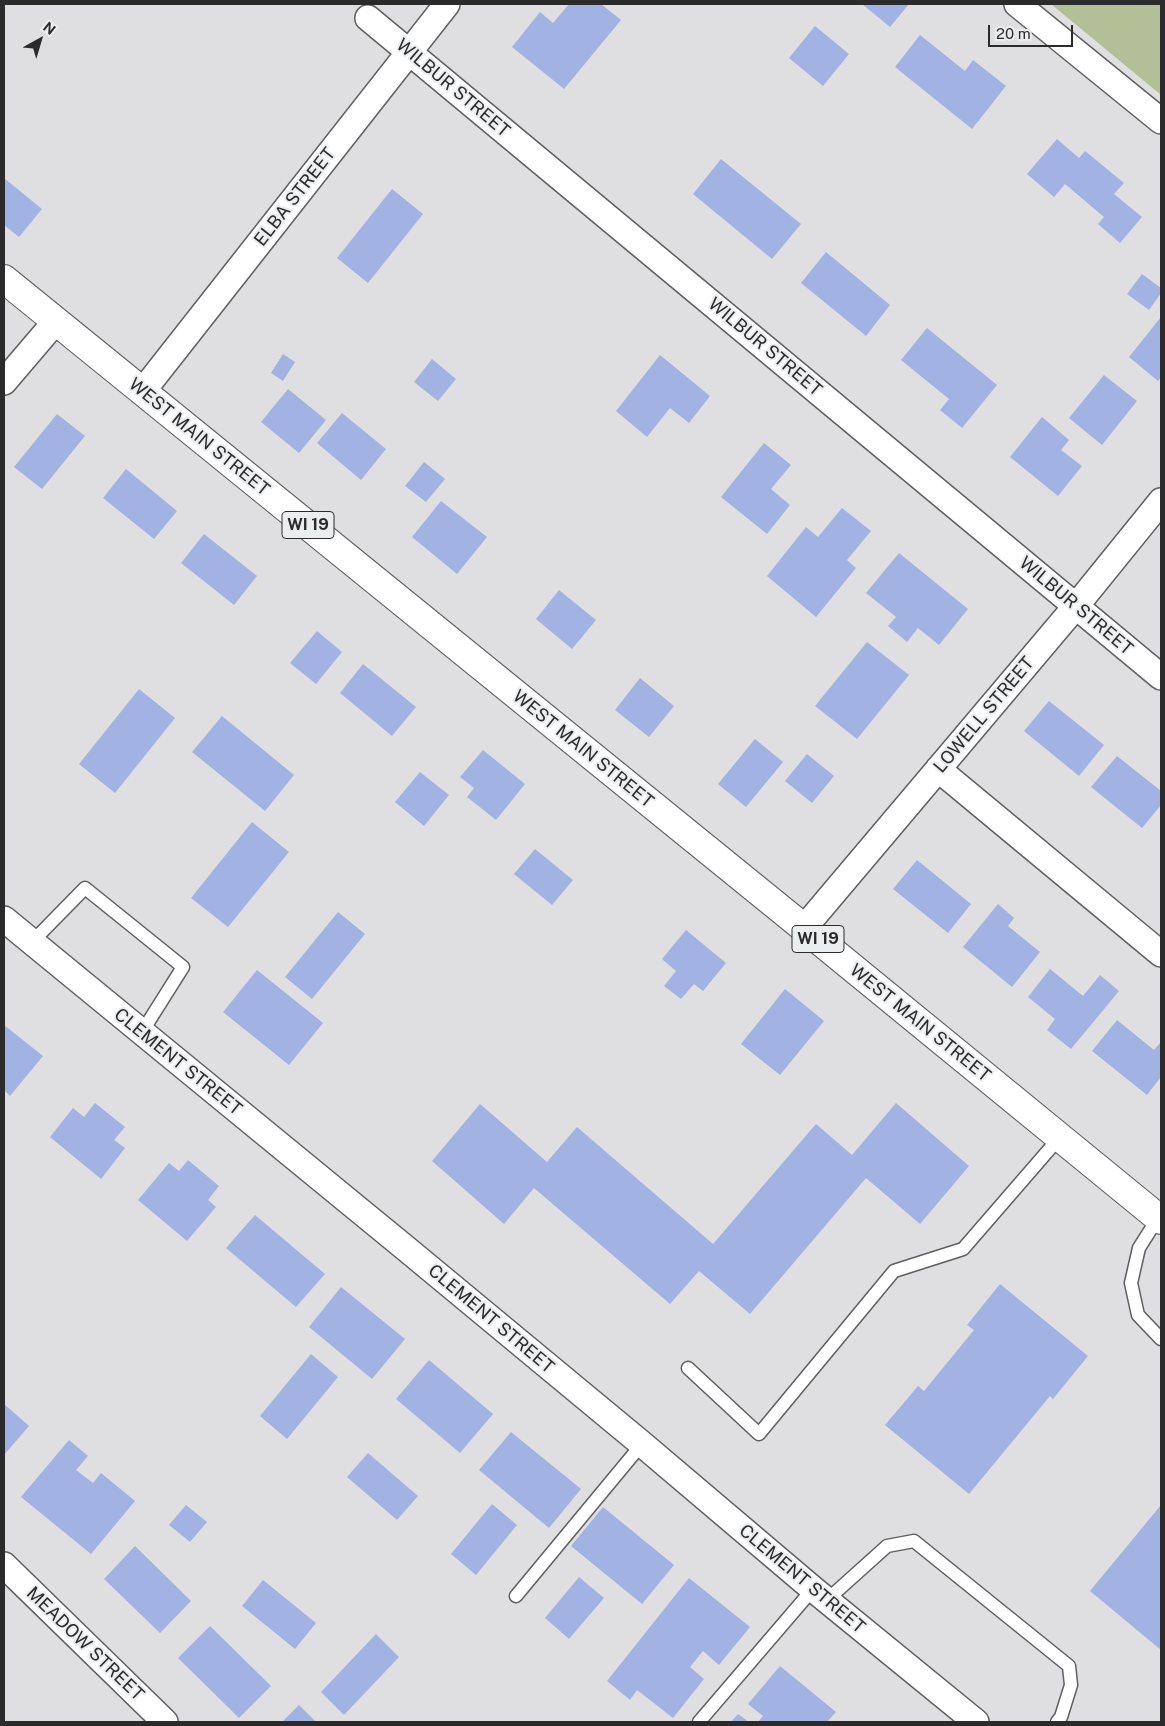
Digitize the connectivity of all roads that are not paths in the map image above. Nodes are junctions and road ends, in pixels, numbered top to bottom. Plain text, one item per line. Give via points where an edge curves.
1 (447, 4) edge
2 (1018, 4) edge
3 (368, 18) dead end
4 (410, 51) junction
5 (1161, 121) edge
6 (4, 279) edge
7 (56, 321) junction
8 (4, 382) edge
9 (142, 392) junction
10 (1161, 501) edge
11 (1076, 606) junction
12 (1161, 677) edge
13 (938, 769) junction
14 (4, 919) edge
15 (804, 928) junction
16 (32, 942) junction
17 (1161, 954) edge
18 (142, 1032) junction
19 (1060, 1137) junction
20 (1160, 1219) edge
21 (1161, 1339) edge
22 (688, 1368) dead end
23 (642, 1444) junction
24 (4, 1565) edge
25 (820, 1594) junction
26 (516, 1596) dead end
27 (165, 1722) edge
28 (699, 1722) edge
29 (976, 1722) edge
30 (1057, 1722) edge

1 - 4 street, ELBA STREET
2 - 5 street
3 - 4 street, WILBUR STREET
4 - 9 street, ELBA STREET
4 - 11 street, WILBUR STREET
6 - 7 main road, WEST MAIN STREET / WI 19
7 - 8 street
7 - 9 main road, WEST MAIN STREET / WI 19
9 - 15 main road, WEST MAIN STREET / WI 19
10 - 11 street, LOWELL STREET
11 - 12 street, WILBUR STREET
11 - 13 street, LOWELL STREET
13 - 15 street, LOWELL STREET
13 - 17 street
14 - 16 street, CLEMENT STREET
15 - 19 main road, WEST MAIN STREET / WI 19
16 - 18 street, CLEMENT STREET
16 - 18 lane via 85,888 183,967
18 - 23 street, CLEMENT STREET
19 - 20 main road, WEST MAIN STREET / WI 19
19 - 22 lane via 963,1249 894,1271 759,1434
20 - 21 lane via 1139,1248 1131,1284 1138,1315
23 - 25 street, CLEMENT STREET
23 - 26 lane
24 - 27 street, MEADOW STREET
25 - 28 lane
25 - 29 street, CLEMENT STREET
25 - 30 lane via 887,1546 914,1541 1069,1666 1071,1685

